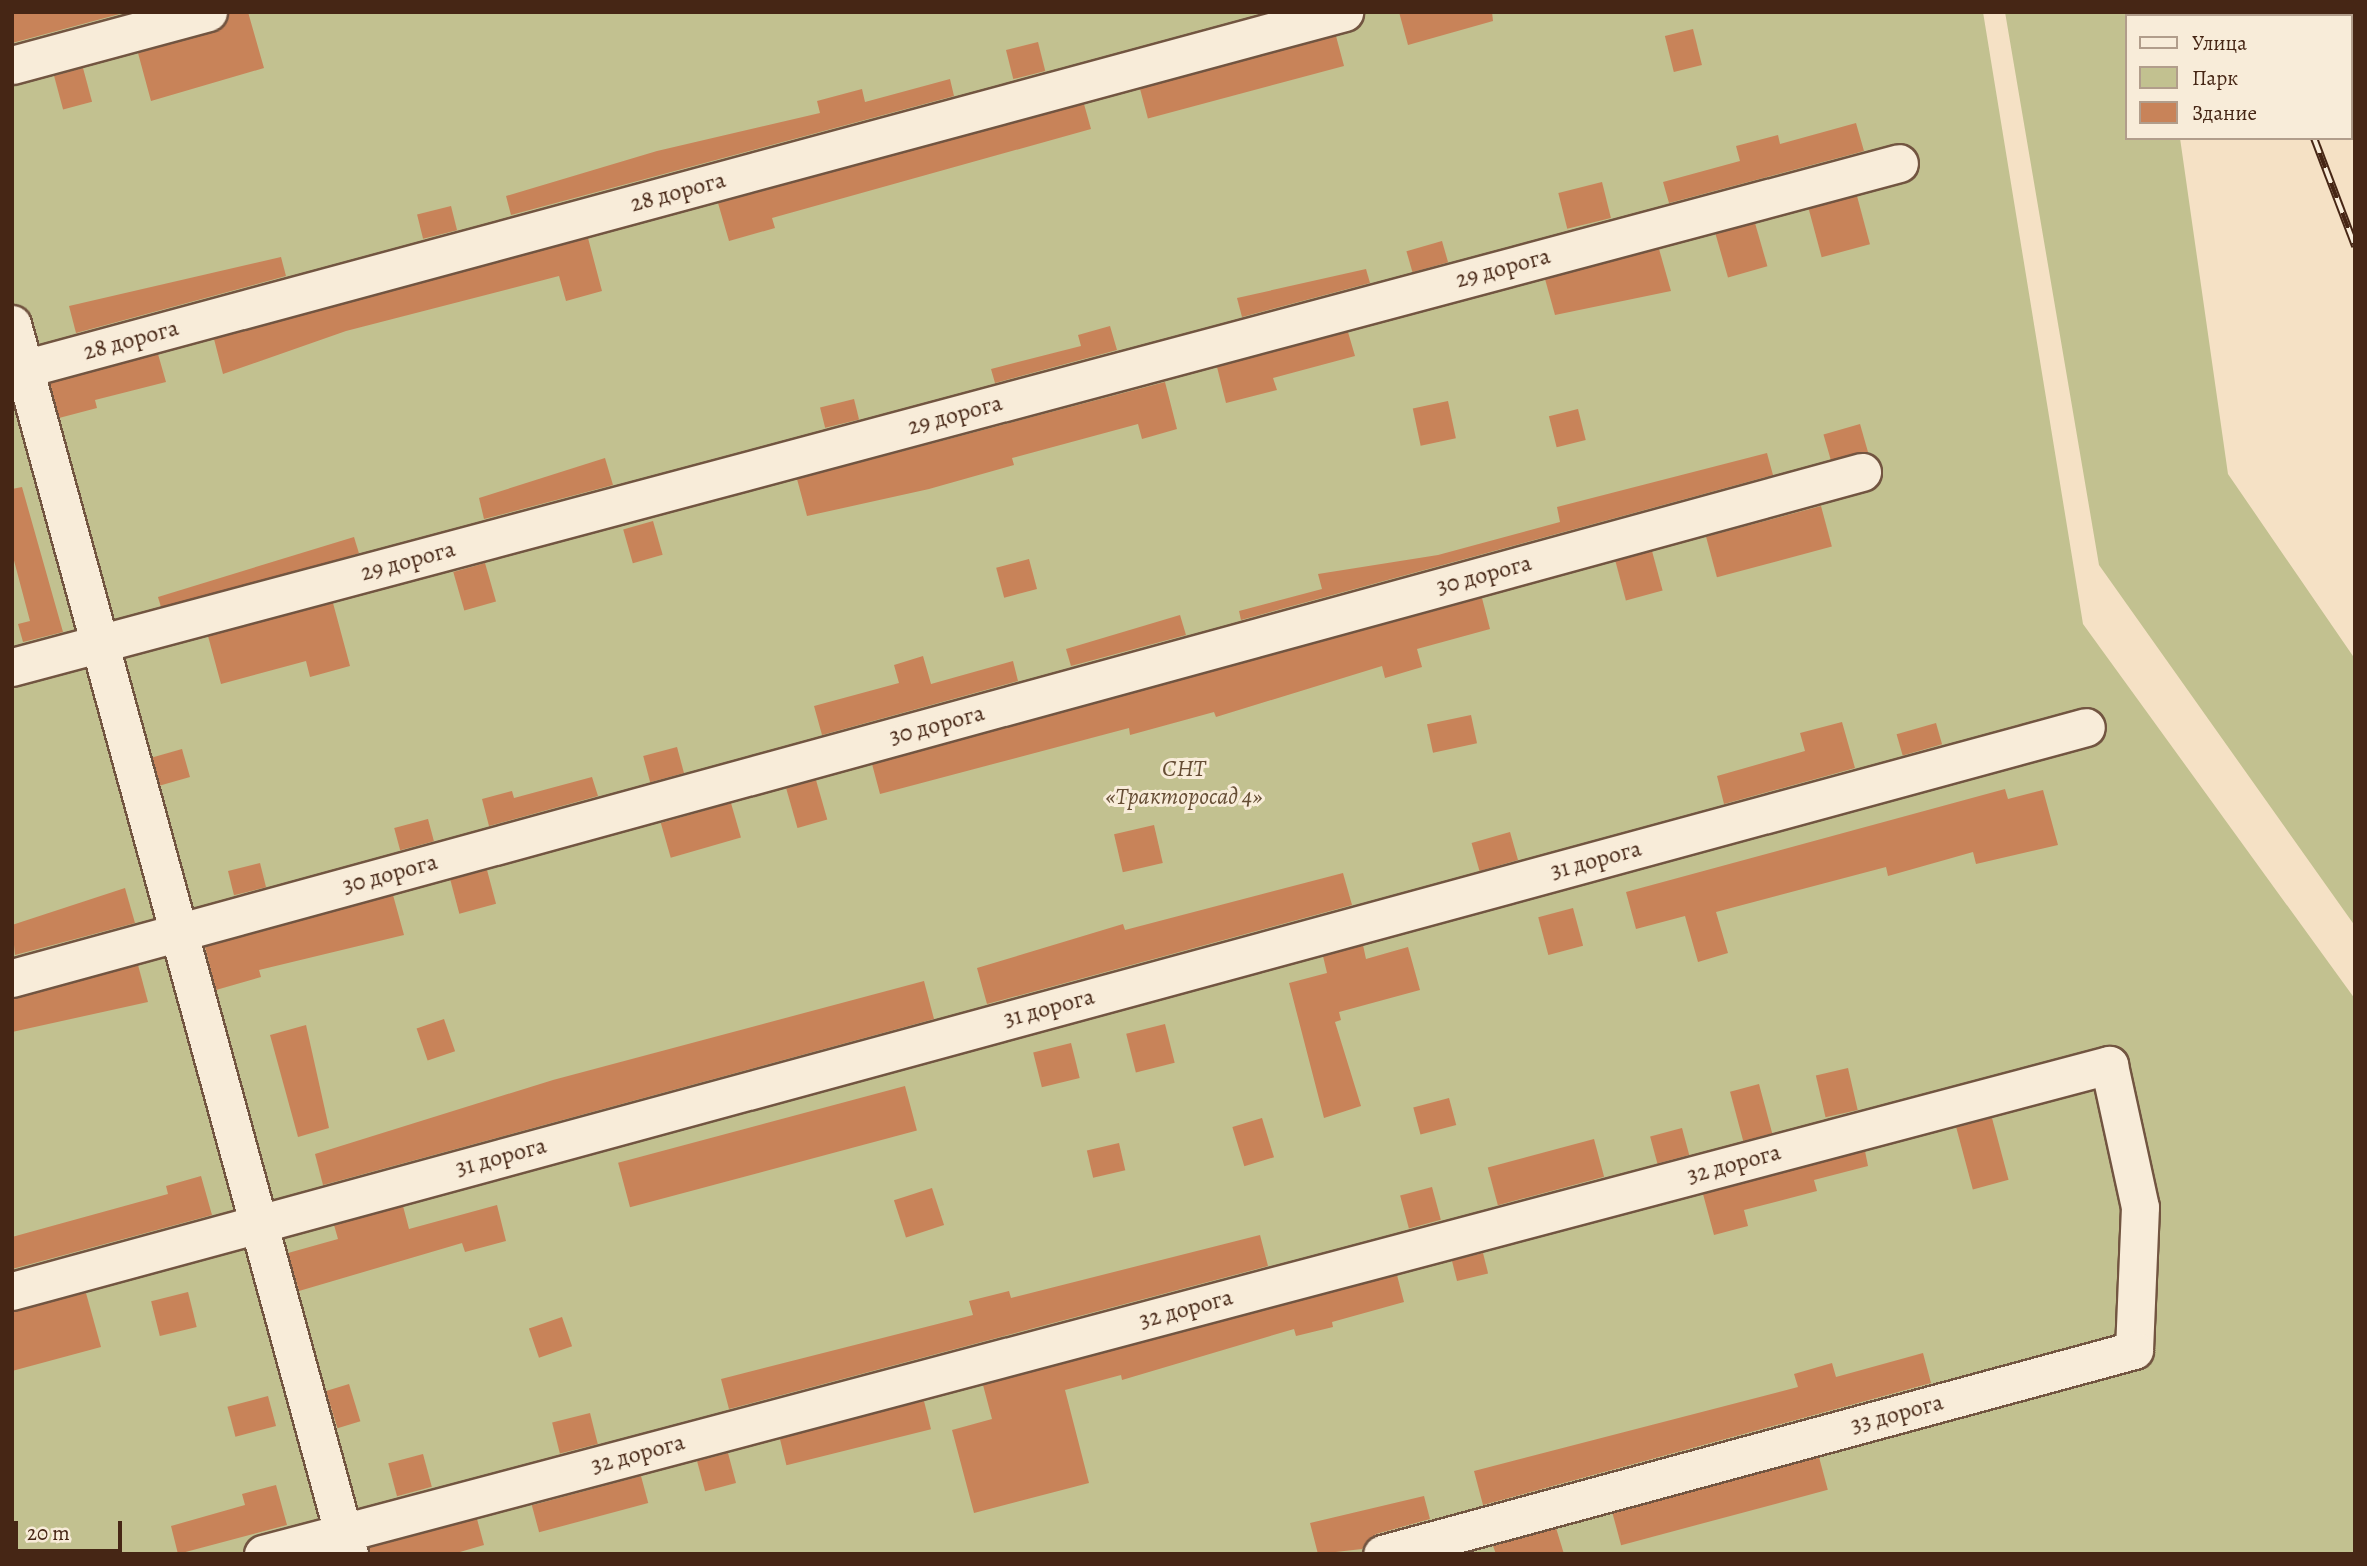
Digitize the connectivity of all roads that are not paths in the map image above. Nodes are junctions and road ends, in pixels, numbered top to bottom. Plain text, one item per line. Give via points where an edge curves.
1 (208, 12) edge
2 (1344, 12) edge
3 (12, 65) edge
4 (1899, 163) dead end
5 (12, 324) edge
6 (18, 370) edge
7 (1862, 472) dead end
8 (99, 643) junction
9 (12, 667) edge
10 (2086, 727) dead end
11 (179, 932) junction
12 (12, 978) edge
13 (2109, 1066) joint
14 (258, 1223) junction
15 (12, 1291) edge
16 (346, 1543) edge
17 (263, 1554) edge
18 (1382, 1554) edge

1 - 3 street
2 - 6 street, 28 дорога
4 - 8 street, 29 дорога
5 - 6 street
6 - 8 street
7 - 11 street, 30 дорога
8 - 9 street, 29 дорога
8 - 11 street
10 - 14 street, 31 дорога
11 - 12 street, 30 дорога
11 - 14 street
13 - 16 street, 32 дорога
13 - 18 street, 33 дорога via 2140,1208 2134,1350
14 - 15 street, 31 дорога
14 - 16 street
16 - 17 street, 32 дорога

